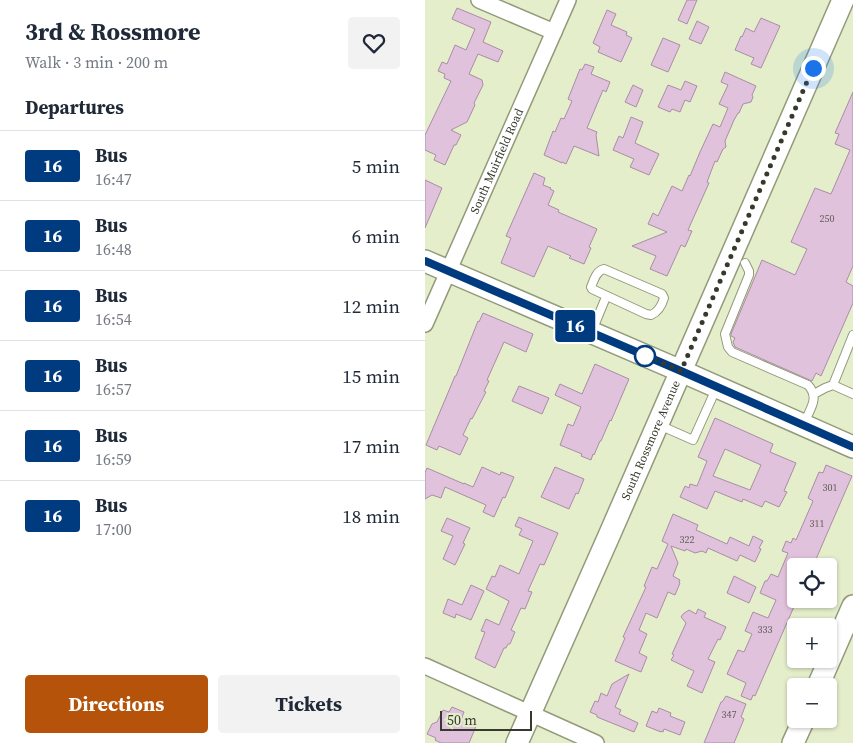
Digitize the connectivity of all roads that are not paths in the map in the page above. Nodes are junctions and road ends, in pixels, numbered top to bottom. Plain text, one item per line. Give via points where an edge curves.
1 (479, 0) edge
2 (568, 0) edge
3 (843, 0) edge
4 (554, 32) junction
5 (425, 261) edge
6 (745, 263) dead end
7 (449, 271) junction
8 (606, 297) junction
9 (425, 324) edge
10 (591, 332) junction
11 (853, 335) edge
12 (681, 371) junction
13 (833, 385) junction
14 (717, 387) junction
15 (814, 394) junction
16 (853, 394) edge
17 (658, 424) junction
18 (803, 425) junction
19 (853, 447) edge
20 (853, 606) edge
21 (425, 666) edge
22 (822, 678) edge
23 (530, 714) junction
24 (800, 728) edge
25 (517, 743) edge
26 (596, 743) edge
27 (793, 743) edge

1 - 4 street
2 - 4 street, South Muirfield Road
3 - 12 main road, South Rossmore Avenue
4 - 7 street, South Muirfield Road
5 - 7 main road
6 - 15 lane via 749,275 725,334 728,347 732,352 808,385
7 - 9 street, South Muirfield Road
7 - 10 main road
8 - 8 lane via 651,315 658,311 664,298 657,291 603,269 597,272 591,287
8 - 10 lane
10 - 12 main road
11 - 13 lane
12 - 14 main road
12 - 17 main road, South Rossmore Avenue
13 - 15 lane
13 - 16 lane
14 - 17 lane via 693,440
14 - 18 main road
15 - 18 lane via 814,402
17 - 23 main road, South Rossmore Avenue
18 - 19 main road
20 - 22 main road
21 - 23 street
23 - 25 main road, South Rossmore Avenue
23 - 26 street
24 - 27 main road

